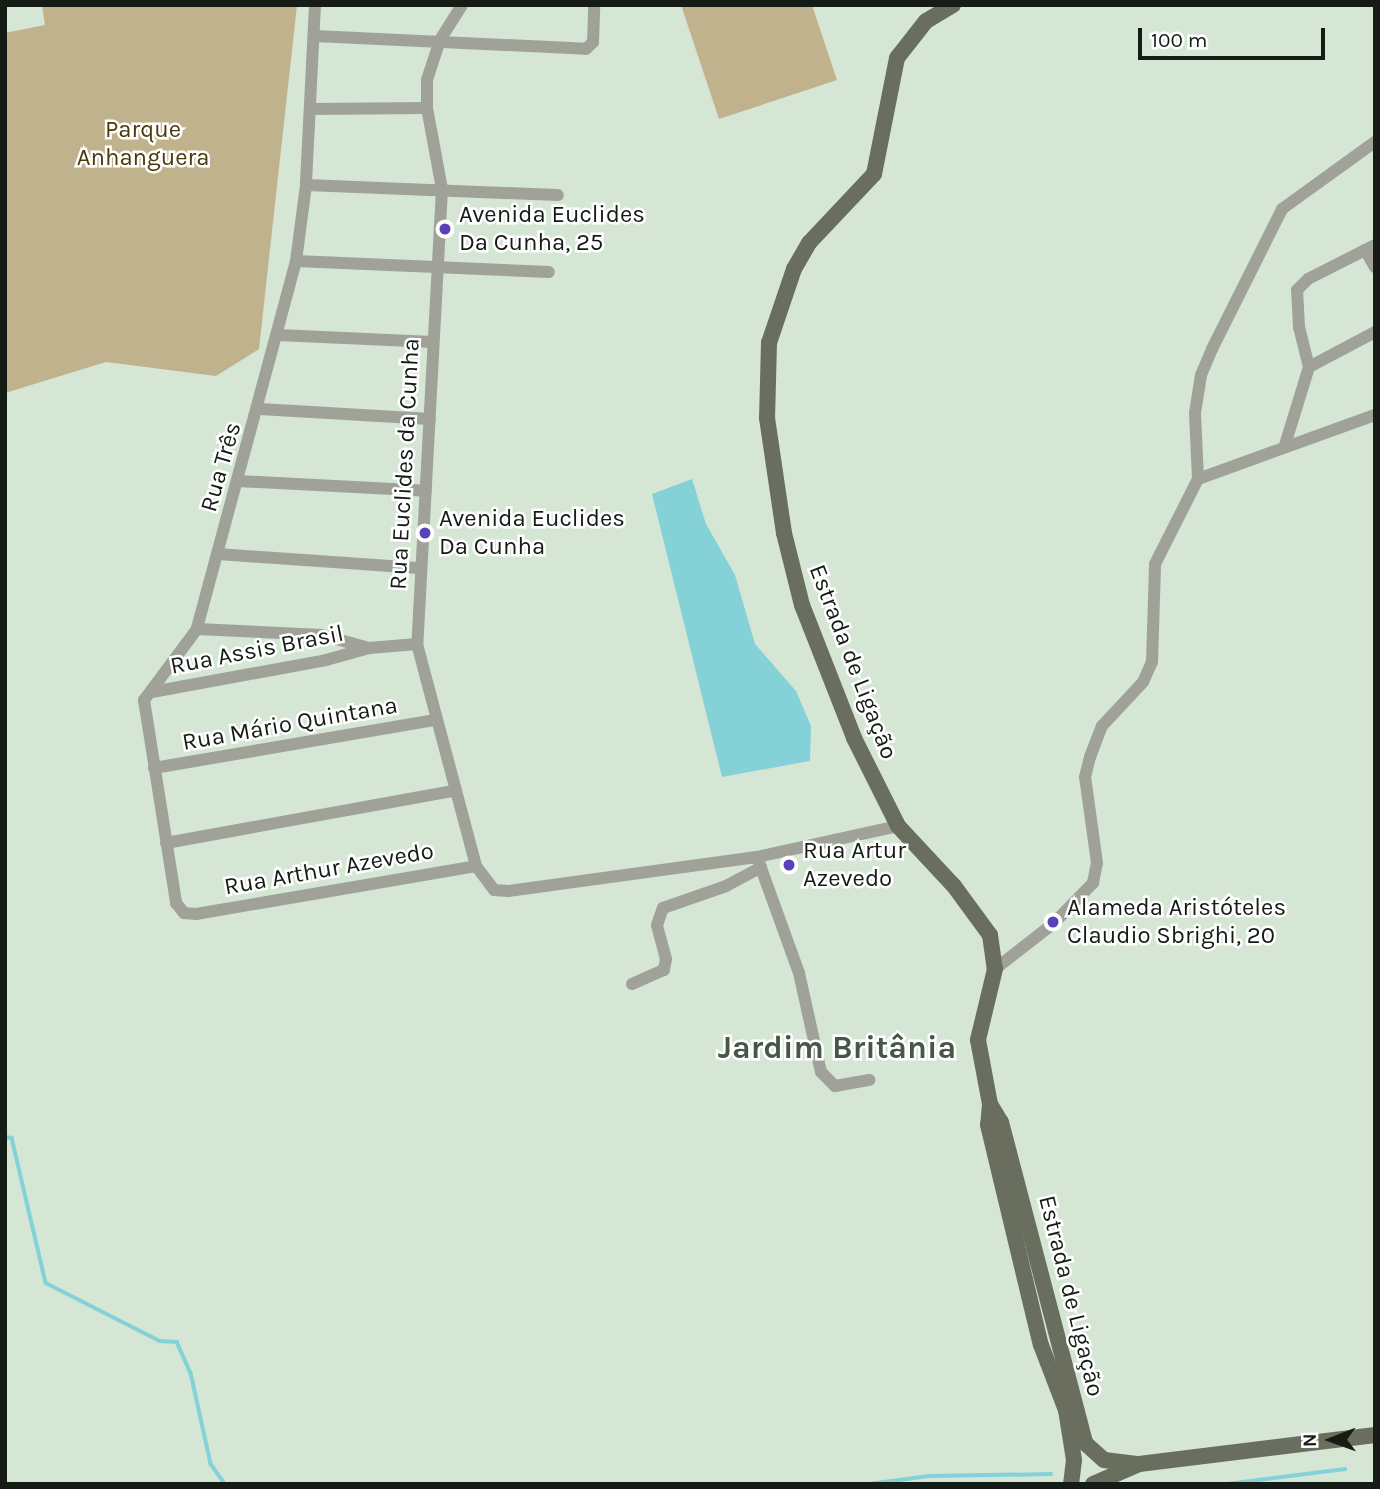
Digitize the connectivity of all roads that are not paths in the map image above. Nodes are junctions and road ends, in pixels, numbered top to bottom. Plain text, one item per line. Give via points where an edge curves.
1 (315, 5) edge
2 (462, 5) edge
3 (594, 5) edge
4 (953, 5) edge
5 (314, 36) junction
6 (440, 40) junction
7 (427, 108) junction
8 (310, 109) junction
9 (1375, 142) edge
10 (306, 185) junction
11 (442, 189) junction
12 (558, 195) dead end
13 (1370, 247) edge
14 (296, 261) junction
15 (436, 267) junction
16 (1375, 267) edge
17 (549, 272) dead end
18 (1375, 332) edge
19 (278, 335) junction
20 (433, 342) junction
21 (1309, 367) junction
22 (260, 409) junction
23 (1375, 415) edge
24 (430, 419) junction
25 (1285, 445) junction
26 (1198, 479) junction
27 (238, 481) junction
28 (426, 491) junction
29 (218, 554) junction
30 (419, 568) junction
31 (197, 629) junction
32 (417, 644) junction
33 (369, 648) junction
34 (152, 692) junction
35 (435, 720) junction
36 (153, 768) junction
37 (453, 791) junction
38 (898, 826) junction
39 (166, 843) junction
40 (759, 862) junction
41 (476, 866) junction
42 (190, 914) joint
43 (995, 969) junction
44 (632, 984) dead end
45 (869, 1080) dead end
46 (990, 1104) junction
47 (1375, 1435) edge
48 (1139, 1464) junction
49 (1071, 1484) edge
50 (1093, 1484) edge

1 - 5 street, Rua Três
2 - 6 street, Rua Euclides da Cunha
3 - 6 street via 592,47
4 - 38 main road, Estrada de Ligação via 926,21 897,58 874,174 800,257 776,315 766,368 767,418 784,533 802,605 854,738
5 - 6 street
5 - 8 street, Rua Três
6 - 7 street, Rua Euclides da Cunha via 427,80
7 - 8 street
7 - 11 street, Rua Euclides da Cunha
8 - 10 street, Rua Três
9 - 26 street via 1296,195 1274,221 1201,375 1195,413
10 - 11 street
10 - 14 street, Rua Três
11 - 12 street
11 - 15 street, Rua Euclides da Cunha
13 - 16 street
13 - 21 street via 1308,279 1297,290 1296,314
14 - 15 street
14 - 19 street, Rua Três
15 - 17 street
15 - 20 street, Rua Euclides da Cunha
18 - 21 street
19 - 20 street
19 - 22 street, Rua Três
20 - 24 street, Rua Euclides da Cunha
21 - 25 street
22 - 24 street
22 - 27 street, Rua Três
23 - 25 street
24 - 28 street, Rua Euclides da Cunha
25 - 26 street
26 - 43 street via 1155,564 1148,672 1102,726 1090,757 1085,777 1097,863 1093,883 1054,923
27 - 28 street
27 - 29 street, Rua Três
28 - 30 street, Rua Euclides da Cunha
29 - 30 street
29 - 31 street, Rua Três
30 - 32 street, Rua Euclides da Cunha
31 - 33 street via 322,635
31 - 34 street, Rua Três
32 - 33 street
32 - 35 street, Rua Euclides da Cunha
33 - 34 street, Rua Assis Brasil
34 - 36 street, Rua Três via 144,705
35 - 36 street, Rua Mário Quintana
35 - 37 street, Rua Euclides da Cunha
36 - 39 street, Rua Três
37 - 39 street
37 - 41 street, Rua Euclides da Cunha
38 - 40 street, Rua Euclides da Cunha
38 - 43 main road, Estrada de Ligação via 980,917 990,935
39 - 42 street, Rua Três via 176,903
40 - 41 street, Rua Euclides da Cunha via 508,891 494,890
40 - 44 street via 726,886 663,908 657,925 666,959 664,970
40 - 45 street via 799,973 821,1072 835,1086
41 - 42 street, Rua Arthur Azevedo
43 - 46 main road, Estrada de Ligação via 978,1040
46 - 48 main road, Estrada de Ligação via 1001,1122 1085,1443 1104,1460
46 - 49 main road, Estrada de Ligação via 988,1125 1041,1345 1066,1410 1074,1460
47 - 48 main road
48 - 50 main road

